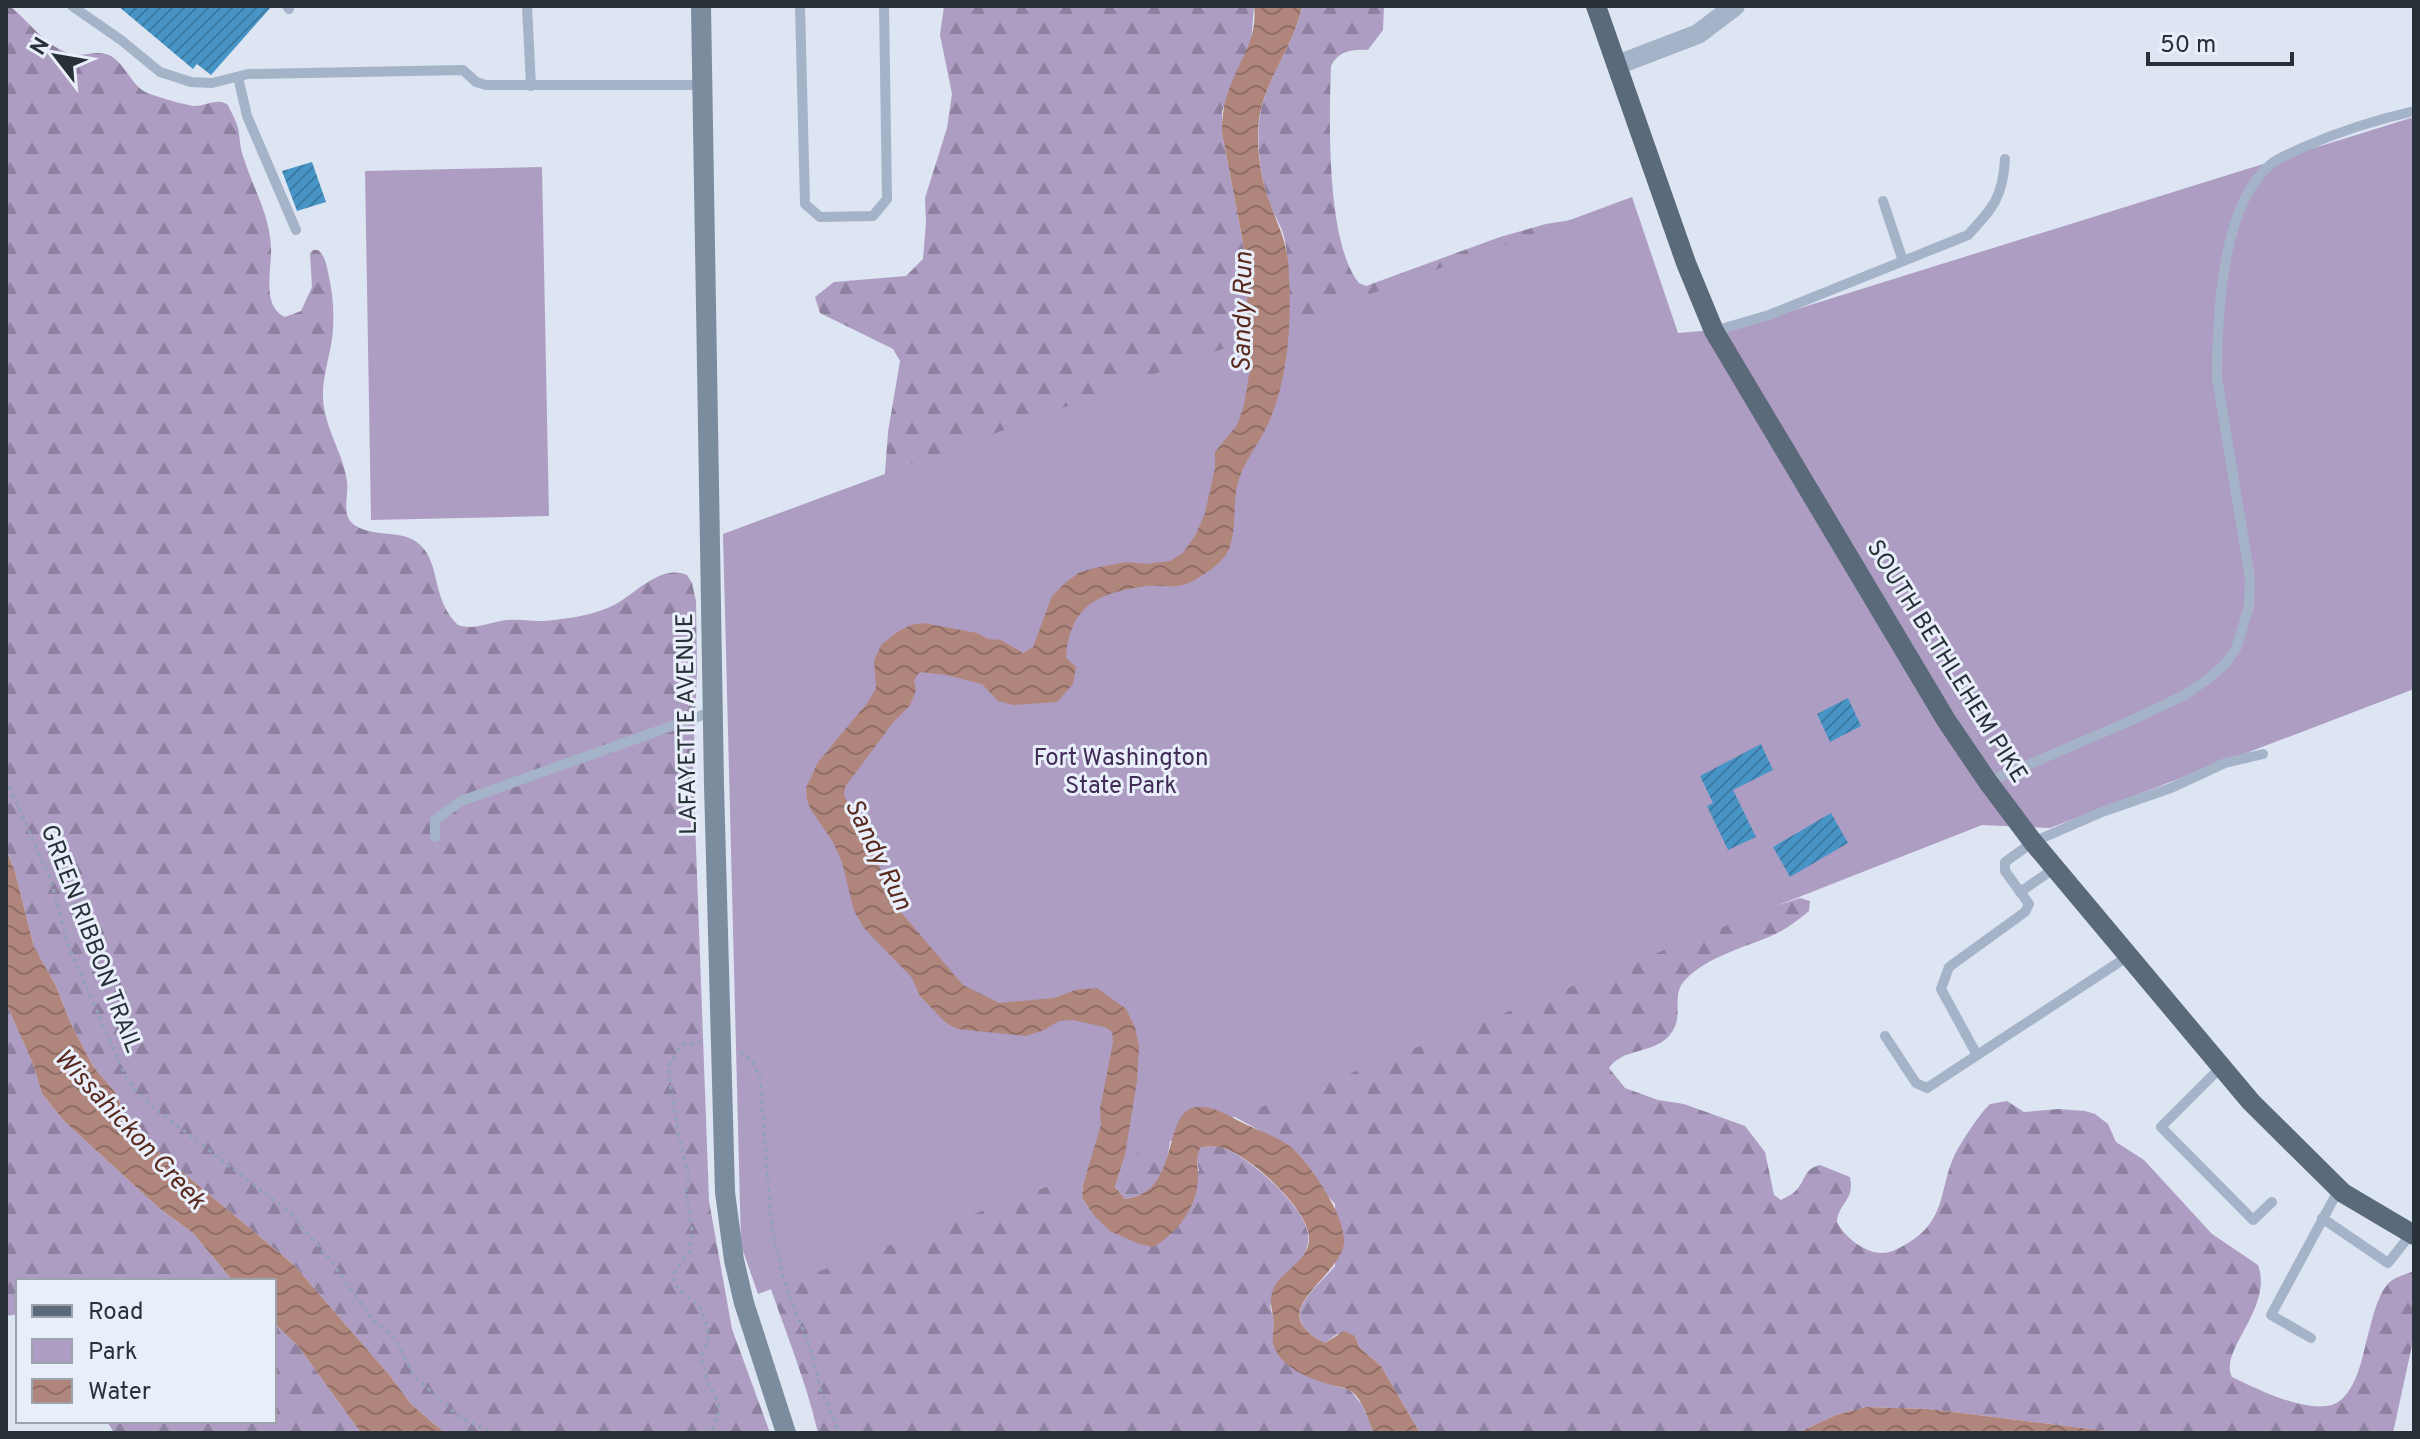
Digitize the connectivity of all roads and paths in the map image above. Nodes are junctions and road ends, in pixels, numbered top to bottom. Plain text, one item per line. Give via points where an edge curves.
1 (72, 6) edge
2 (527, 6) edge
3 (701, 6) edge
4 (800, 6) edge
5 (884, 6) edge
6 (1596, 6) edge
7 (1735, 6) edge
8 (1617, 65) junction
9 (238, 77) junction
10 (702, 85) junction
11 (531, 86) junction
12 (2414, 111) edge
13 (2005, 159) dead end
14 (1883, 201) dead end
15 (296, 230) dead end
16 (1903, 261) junction
17 (1714, 331) junction
18 (714, 711) junction
19 (2263, 754) dead end
20 (6, 779) edge
21 (1988, 782) junction
22 (435, 837) dead end
23 (2033, 842) junction
24 (2055, 868) junction
25 (2020, 892) junction
26 (2130, 955) junction
27 (1885, 1036) dead end
28 (706, 1042) dead end
29 (736, 1050) dead end
30 (1977, 1055) junction
31 (2221, 1067) junction
32 (2339, 1189) junction
33 (2272, 1202) dead end
34 (2322, 1218) junction
35 (2412, 1235) edge
36 (2311, 1338) dead end
37 (492, 1433) edge
38 (711, 1433) edge
39 (786, 1433) edge
40 (840, 1433) edge

1 - 9 lane via 160,72 191,82
2 - 11 lane
3 - 10 main road, LAFAYETTE AVENUE
4 - 5 lane via 805,204 820,217 873,216 887,199
6 - 8 main road, SOUTH BETHLEHEM PIKE
7 - 8 street via 1685,41
8 - 17 main road, SOUTH BETHLEHEM PIKE
9 - 11 lane via 463,70 486,85
9 - 15 lane via 247,116
10 - 11 lane
10 - 18 main road, LAFAYETTE AVENUE
12 - 21 lane via 2351,127 2271,164 2246,197 2236,221 2222,295 2217,378 2250,578 2249,606 2236,649 2185,695
13 - 16 lane via 2004,185 1968,235
14 - 16 lane
16 - 17 lane via 1769,315
17 - 21 main road, SOUTH BETHLEHEM PIKE
18 - 22 lane via 461,801 435,820
18 - 39 main road, LAFAYETTE AVENUE via 726,1203 744,1303
19 - 23 lane via 2225,763
20 - 37 path, GREEN RIBBON TRAIL via 51,881 69,947 137,1092 288,1211 373,1320 396,1340 413,1375 458,1416
21 - 23 main road, SOUTH BETHLEHEM PIKE
23 - 24 main road, SOUTH BETHLEHEM PIKE
23 - 25 lane via 2005,862 2005,871
24 - 25 lane
24 - 26 main road, SOUTH BETHLEHEM PIKE
25 - 30 lane via 2029,904 2025,912 1949,967 1941,989
26 - 30 lane
26 - 31 main road, SOUTH BETHLEHEM PIKE
27 - 30 lane via 1916,1083 1927,1088
28 - 38 path via 681,1045 669,1065 689,1177 692,1231 689,1252 674,1273 674,1282 704,1316 709,1338 701,1357 720,1410
29 - 40 path via 752,1060 760,1078 775,1245 820,1388
31 - 32 main road, SOUTH BETHLEHEM PIKE
31 - 33 lane via 2161,1127 2253,1220
32 - 34 lane
32 - 35 main road, SOUTH BETHLEHEM PIKE
34 - 35 lane via 2388,1263
34 - 36 lane via 2271,1315

